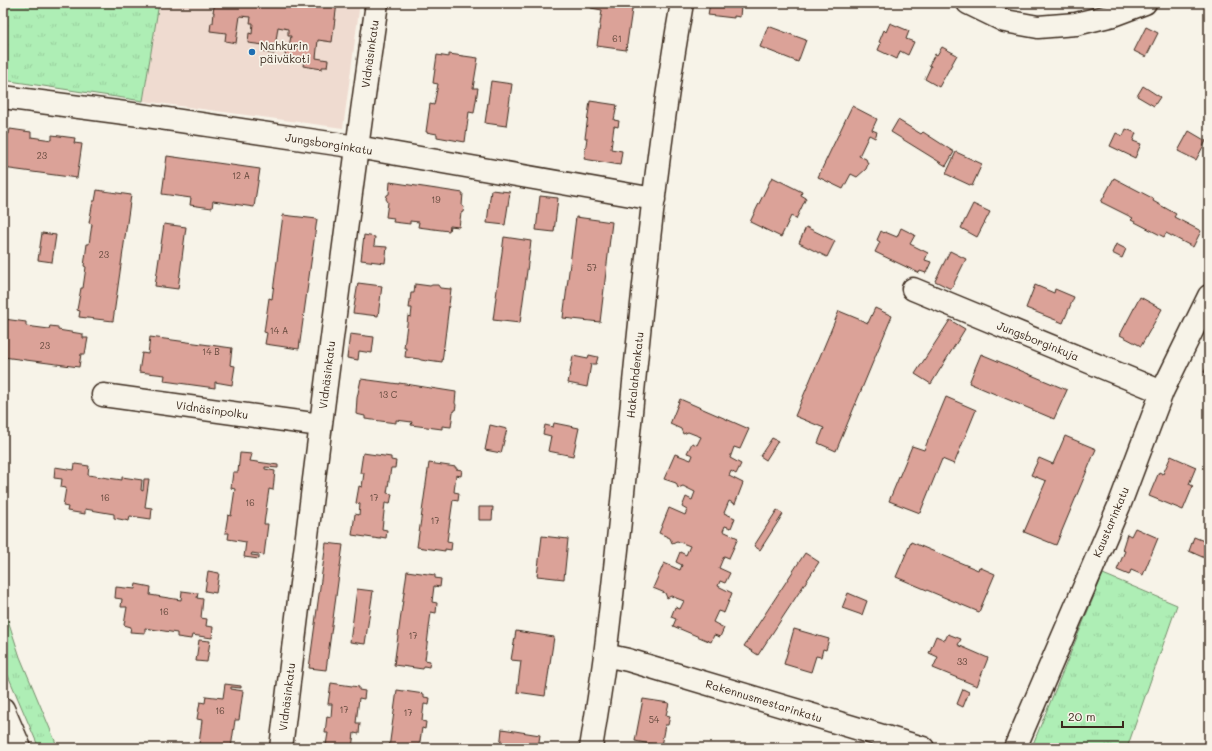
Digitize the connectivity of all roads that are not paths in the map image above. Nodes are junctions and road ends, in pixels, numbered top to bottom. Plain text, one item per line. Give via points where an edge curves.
1 (377, 3) edge
2 (682, 3) edge
3 (968, 3) edge
4 (1145, 3) edge
5 (3, 97) edge
6 (357, 147) junction
7 (654, 199) junction
8 (913, 289) dead end
9 (1209, 296) edge
10 (1162, 392) junction
11 (103, 395) dead end
12 (320, 425) junction
13 (605, 655) junction
14 (3, 709) edge
15 (20, 748) edge
16 (281, 748) edge
17 (591, 748) edge
18 (923, 748) edge
19 (1015, 748) edge

1 - 6 street, Vidnäsinkatu
2 - 7 street, Hakalahdenkatu
3 - 4 street via 1005,21 1038,27 1083,22 1113,15
5 - 6 street, Jungsborginkatu
6 - 7 street, Jungsborginkatu
6 - 12 street, Vidnäsinkatu
7 - 13 street, Hakalahdenkatu
8 - 10 street, Jungsborginkuja
9 - 10 street, Kaustarinkatu
10 - 19 street, Kaustarinkatu via 1119,506
11 - 12 street, Vidnäsinpolku
12 - 16 street, Vidnäsinkatu
13 - 17 street, Hakalahdenkatu
13 - 18 street, Rakennusmestarinkatu
14 - 15 street

